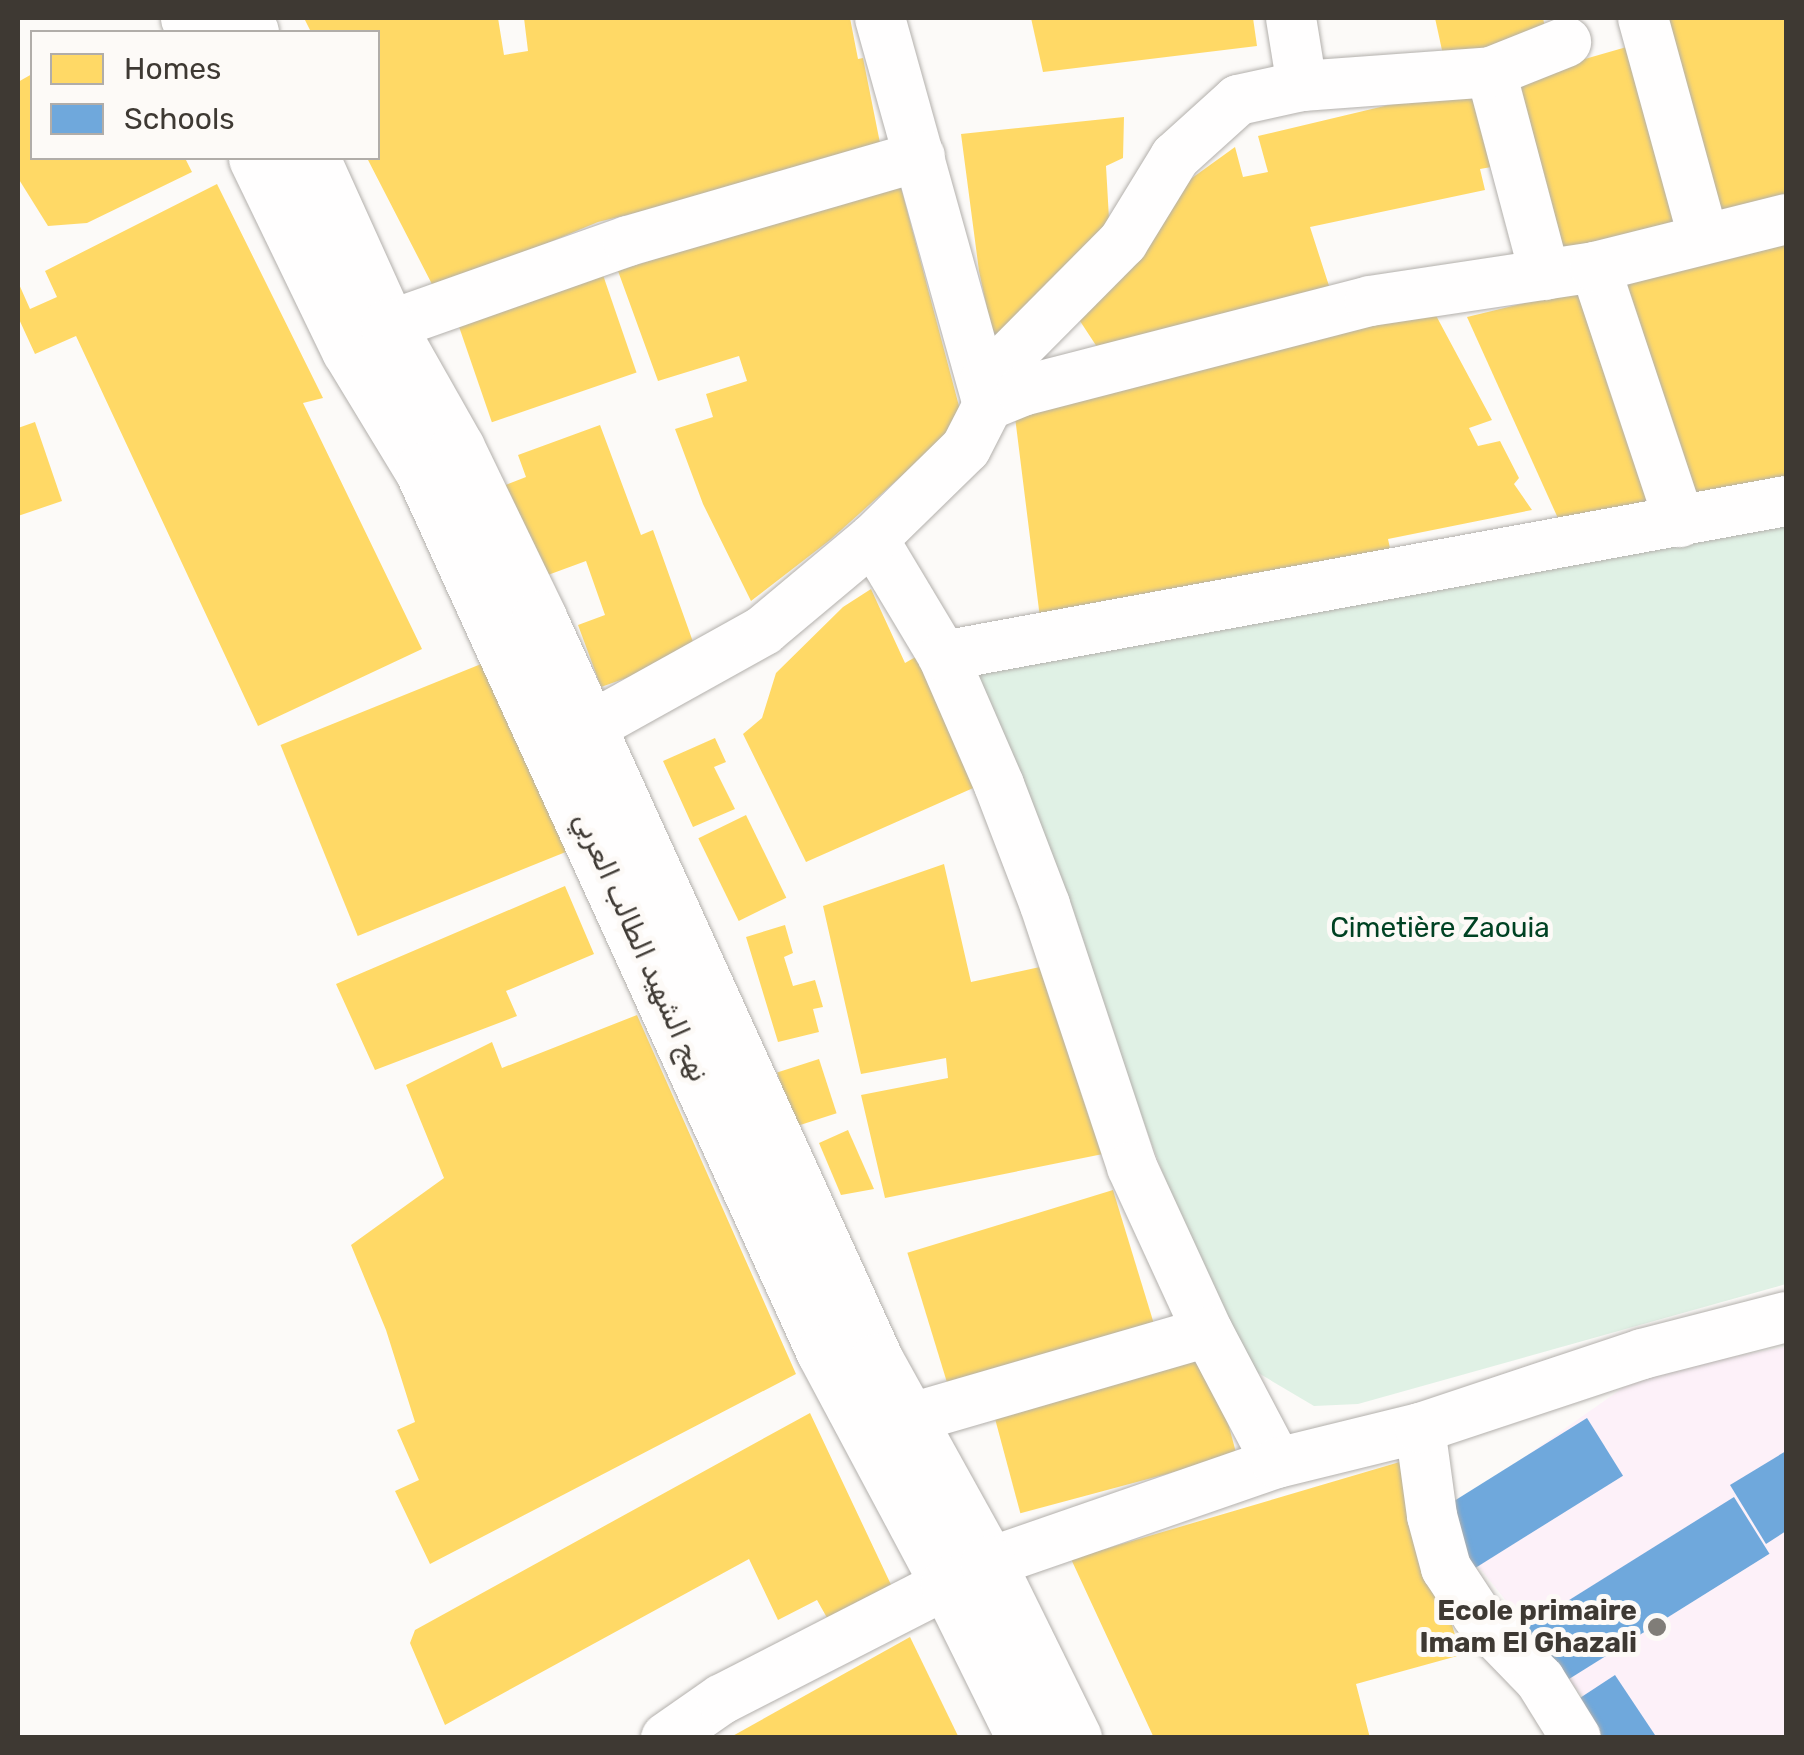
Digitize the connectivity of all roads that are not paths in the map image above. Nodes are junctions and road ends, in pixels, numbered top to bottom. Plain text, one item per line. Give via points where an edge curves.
1 (880, 18) edge
2 (1292, 18) edge
3 (1619, 18) edge
4 (1643, 18) edge
5 (1564, 30) edge
6 (1491, 72) junction
7 (1302, 86) junction
8 (920, 156) junction
9 (257, 160) edge
10 (313, 160) edge
11 (1786, 219) edge
12 (1704, 239) junction
13 (1595, 267) junction
14 (1545, 275) junction
15 (369, 338) junction
16 (986, 393) junction
17 (1786, 501) edge
18 (1680, 522) junction
19 (873, 538) junction
20 (943, 656) junction
21 (570, 738) junction
22 (1786, 1317) edge
23 (1208, 1332) junction
24 (908, 1419) junction
25 (1420, 1428) junction
26 (1277, 1463) junction
27 (968, 1574) junction
28 (666, 1738) edge
29 (1024, 1738) edge
30 (1074, 1738) edge
31 (1576, 1738) edge

1 - 8 street
2 - 7 street
3 - 5 street
4 - 12 street
5 - 6 street
6 - 7 street
6 - 14 street
7 - 16 street via 1238,100 1175,157 1124,242
8 - 15 street via 628,241
8 - 16 street
9 - 15 main road, نهج الشهيد الطالب العربي
10 - 15 main road, نهج الشهيد الطالب العربي
11 - 12 street
12 - 13 street
13 - 14 street
13 - 18 street
14 - 16 street via 1370,301 1022,391
15 - 21 main road, نهج الشهيد الطالب العربي via 457,448
16 - 19 street via 966,448
17 - 18 street
18 - 20 street
19 - 20 street
19 - 21 street via 764,630
20 - 23 street via 1045,905 1132,1167
21 - 24 main road, نهج الشهيد الطالب العربي
21 - 27 main road, نهج الشهيد الطالب العربي via 824,1352
22 - 25 street via 1642,1354
23 - 24 street
23 - 26 street
24 - 27 main road, نهج الشهيد الطالب العربي
25 - 26 street
25 - 31 street via 1446,1568 1477,1615 1540,1680
26 - 27 street
27 - 28 street via 722,1699
27 - 29 main road, نهج الشهيد الطالب العربي
27 - 30 main road, نهج الشهيد الطالب العربي

